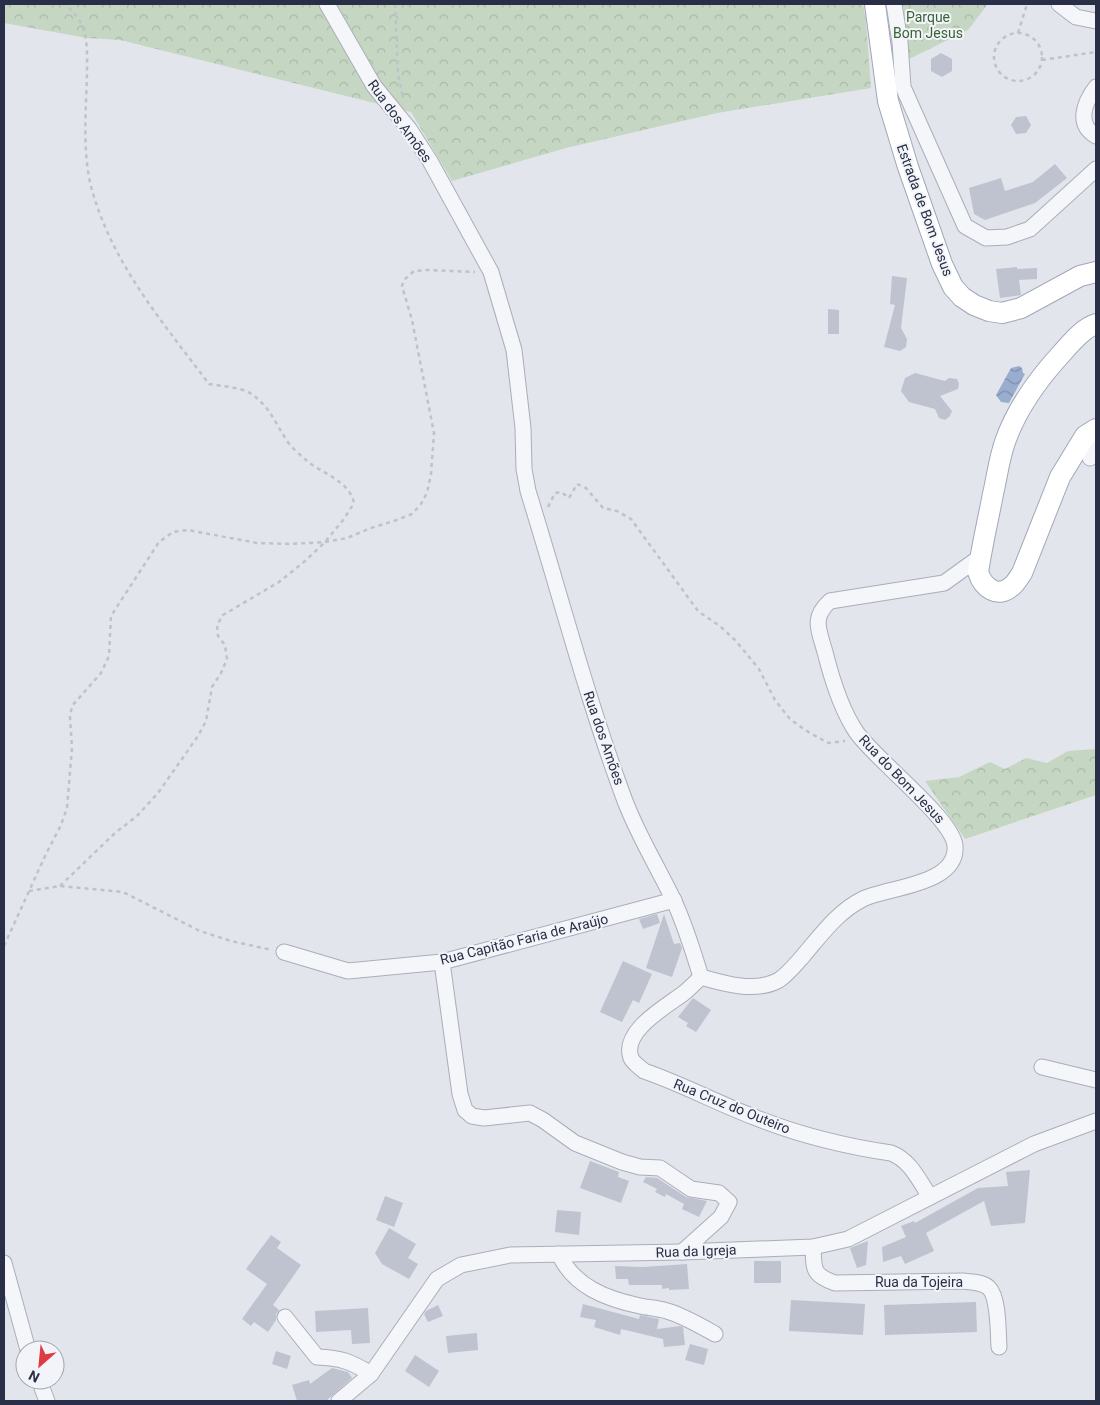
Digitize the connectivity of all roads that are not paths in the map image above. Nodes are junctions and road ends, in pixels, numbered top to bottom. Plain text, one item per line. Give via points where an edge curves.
1 (327, 4) edge
2 (875, 4) edge
3 (894, 4) edge
4 (1059, 4) edge
5 (1096, 21) edge
6 (1096, 87) edge
7 (1096, 136) edge
8 (1096, 169) edge
9 (1096, 272) edge
10 (1096, 324) edge
11 (1095, 429) edge
12 (1090, 458) dead end
13 (980, 557) junction
14 (674, 900) junction
15 (284, 952) road end
16 (442, 962) junction
17 (701, 978) junction
18 (1042, 1067) dead end
19 (1096, 1080) edge
20 (1093, 1121) edge
21 (930, 1197) junction
22 (813, 1247) junction
23 (682, 1252) junction
24 (559, 1254) junction
25 (4, 1264) edge
26 (285, 1317) dead end
27 (715, 1334) dead end
28 (25, 1340) edge
29 (999, 1347) dead end
30 (371, 1374) junction
31 (338, 1401) edge

1 - 14 street, Rua dos Amões via 374,86 410,130 430,161 491,272 514,350 528,491 616,778 637,830
2 - 9 main road, Estrada de Bom Jesus via 888,101 908,167 953,287 974,305 1002,313 1020,308 1080,276
3 - 8 street via 903,87 965,226 986,238 1007,237 1030,229
4 - 5 street via 1076,17
6 - 7 street via 1086,104 1083,122
10 - 13 main road via 1074,340 1033,389 1005,441
11 - 12 street
11 - 13 main road via 1085,436 1060,477 1022,573 1013,586 1002,592 987,588 978,572
13 - 17 street, Rua do Bom Jesus via 944,583 830,601 821,609 818,619 840,701 857,733 886,766 941,818 952,834 953,859 943,872 929,880 863,899 844,911 779,980 748,986
14 - 16 street, Rua Capitão Faria de Araújo
14 - 17 street, Rua dos Amões
15 - 16 street, Rua Capitão Faria de Araújo via 348,971
16 - 23 street via 465,1110 472,1116 484,1118 530,1114 575,1143 622,1162 660,1168 691,1189 719,1193 729,1202 722,1217
17 - 21 street, Rua Cruz do Outeiro via 640,1026 631,1042 630,1056 634,1062 644,1071 799,1134 851,1148 897,1155 913,1171
18 - 19 street
20 - 21 street, Rua da Igreja via 1034,1144
21 - 22 street, Rua da Igreja via 848,1239
22 - 23 street, Rua da Igreja
22 - 29 street, Rua da Tojeira via 814,1269 820,1278 835,1283 963,1281 989,1288 996,1309
23 - 24 street, Rua da Igreja
24 - 27 street via 573,1277 586,1287 604,1296 665,1310 692,1320
24 - 30 street, Rua da Igreja via 500,1257 461,1265 437,1279
25 - 28 street
26 - 30 street via 317,1357 342,1359
30 - 31 street, Rua da Igreja

